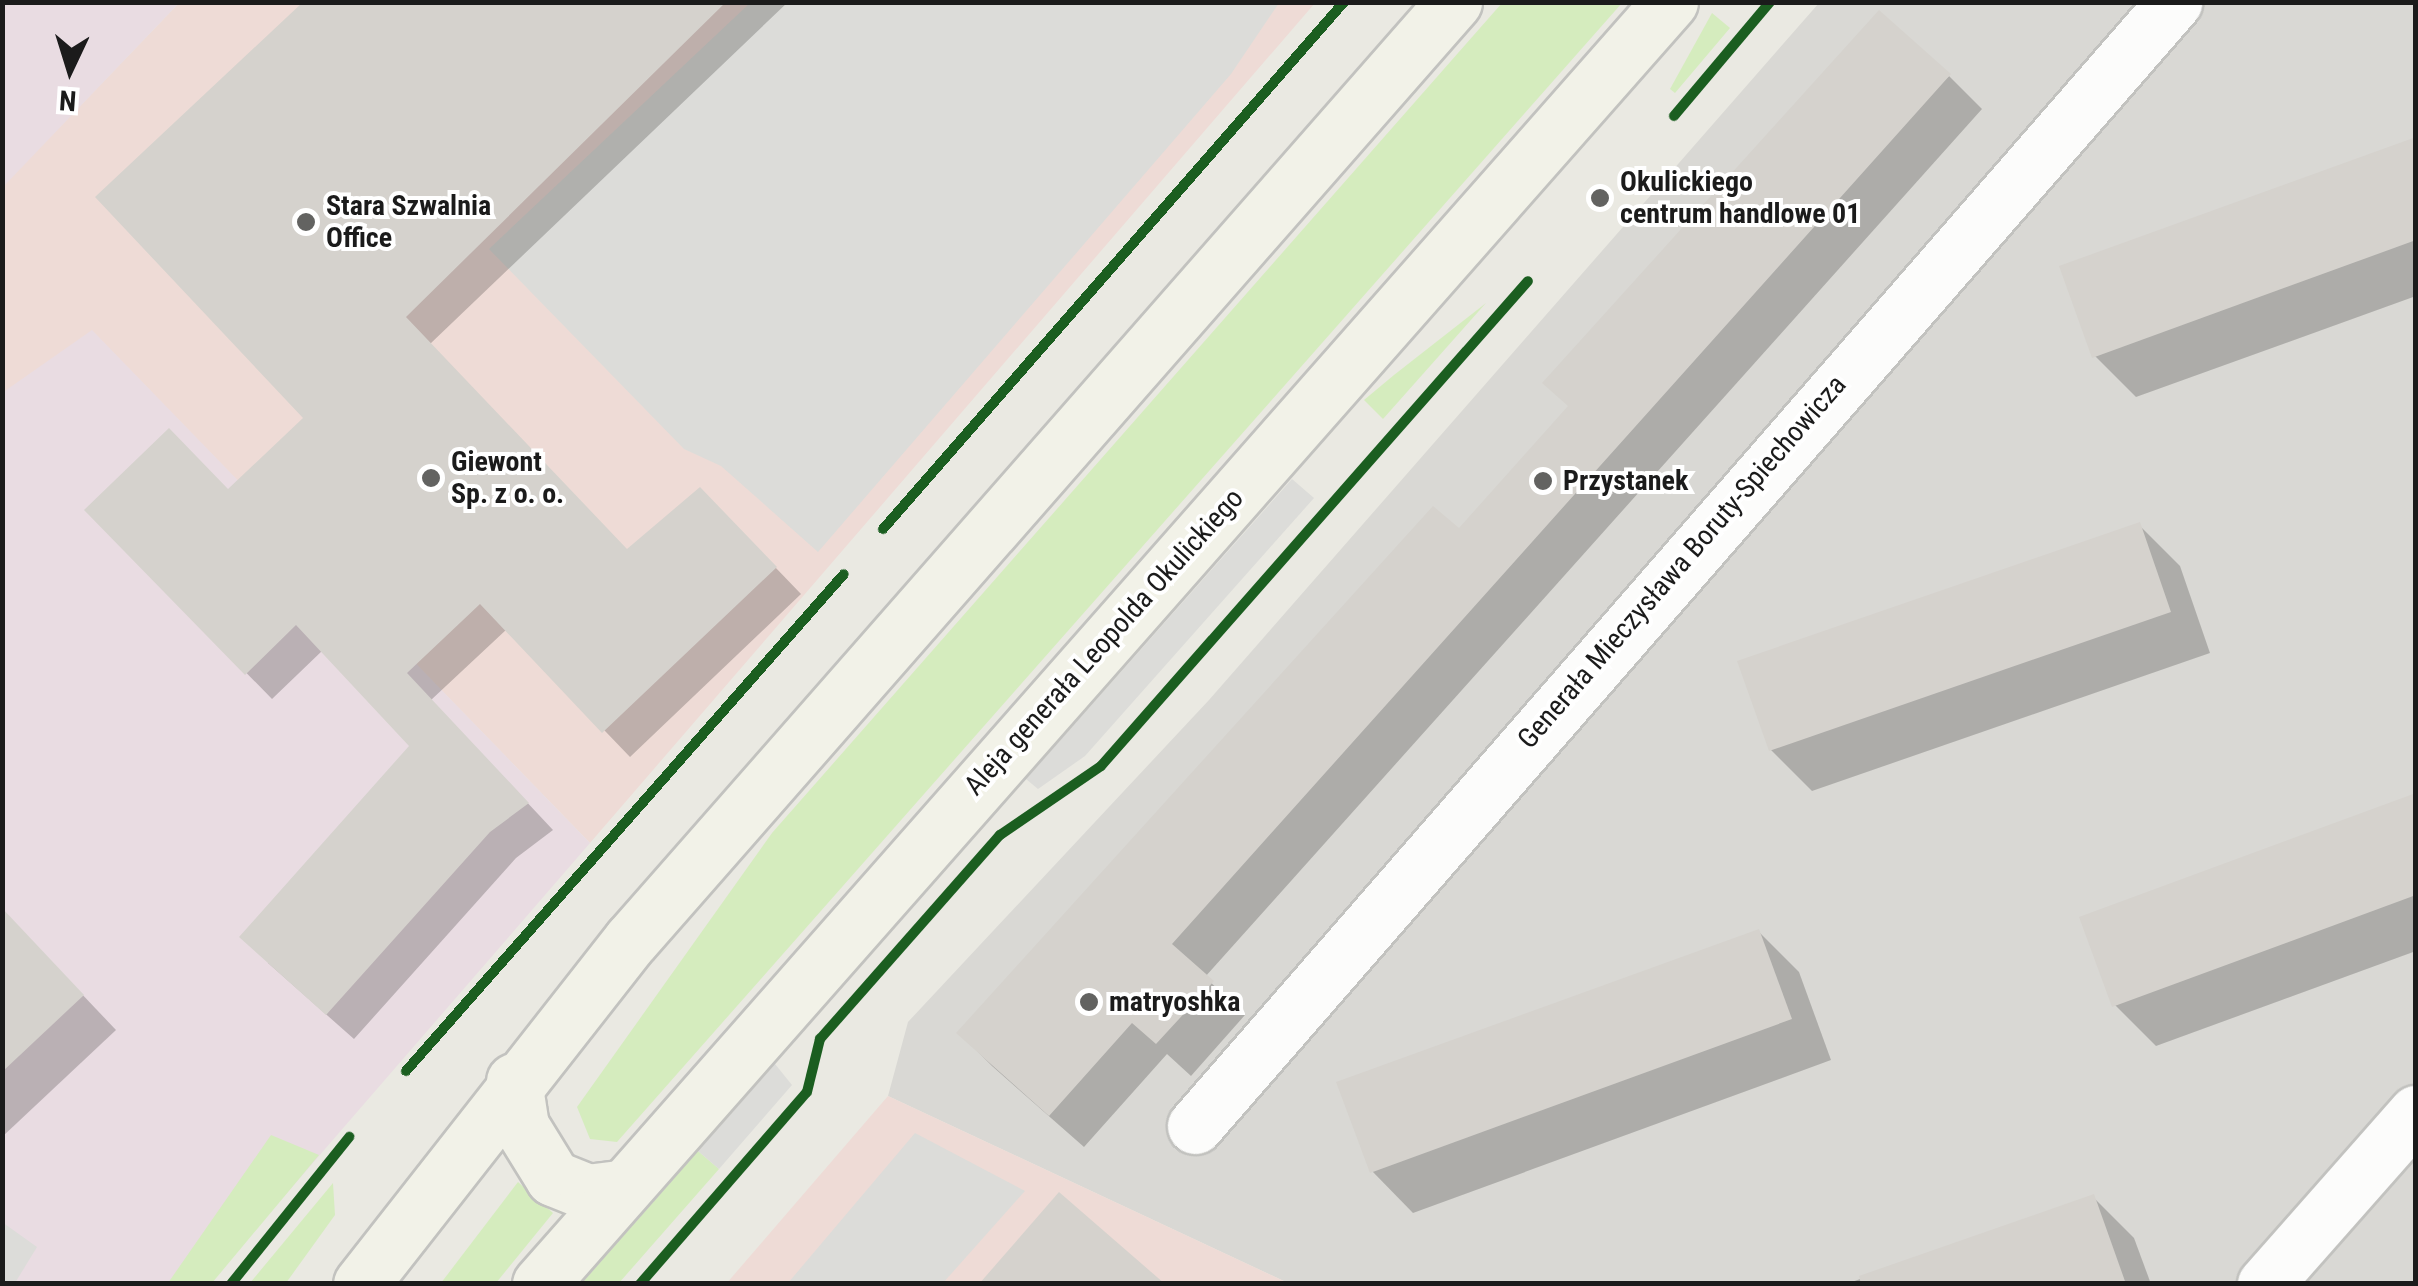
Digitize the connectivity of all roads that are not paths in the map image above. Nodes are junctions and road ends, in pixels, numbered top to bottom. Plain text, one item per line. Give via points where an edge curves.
1 (1454, 2) edge
2 (1670, 2) edge
3 (2174, 2) edge
4 (514, 1081) junction
5 (2416, 1113) edge
6 (1195, 1126) dead end
7 (621, 1188) junction
8 (361, 1284) edge
9 (540, 1284) edge
10 (2265, 1284) edge

1 - 4 main road
2 - 7 main road, Aleja generała Leopolda Okulickiego
3 - 6 street, Generała Mieczysława Boruty-Spiechowicza
4 - 7 main road via 520,1126 553,1178 587,1192
4 - 8 main road
5 - 10 street
7 - 9 main road, Aleja generała Leopolda Okulickiego

